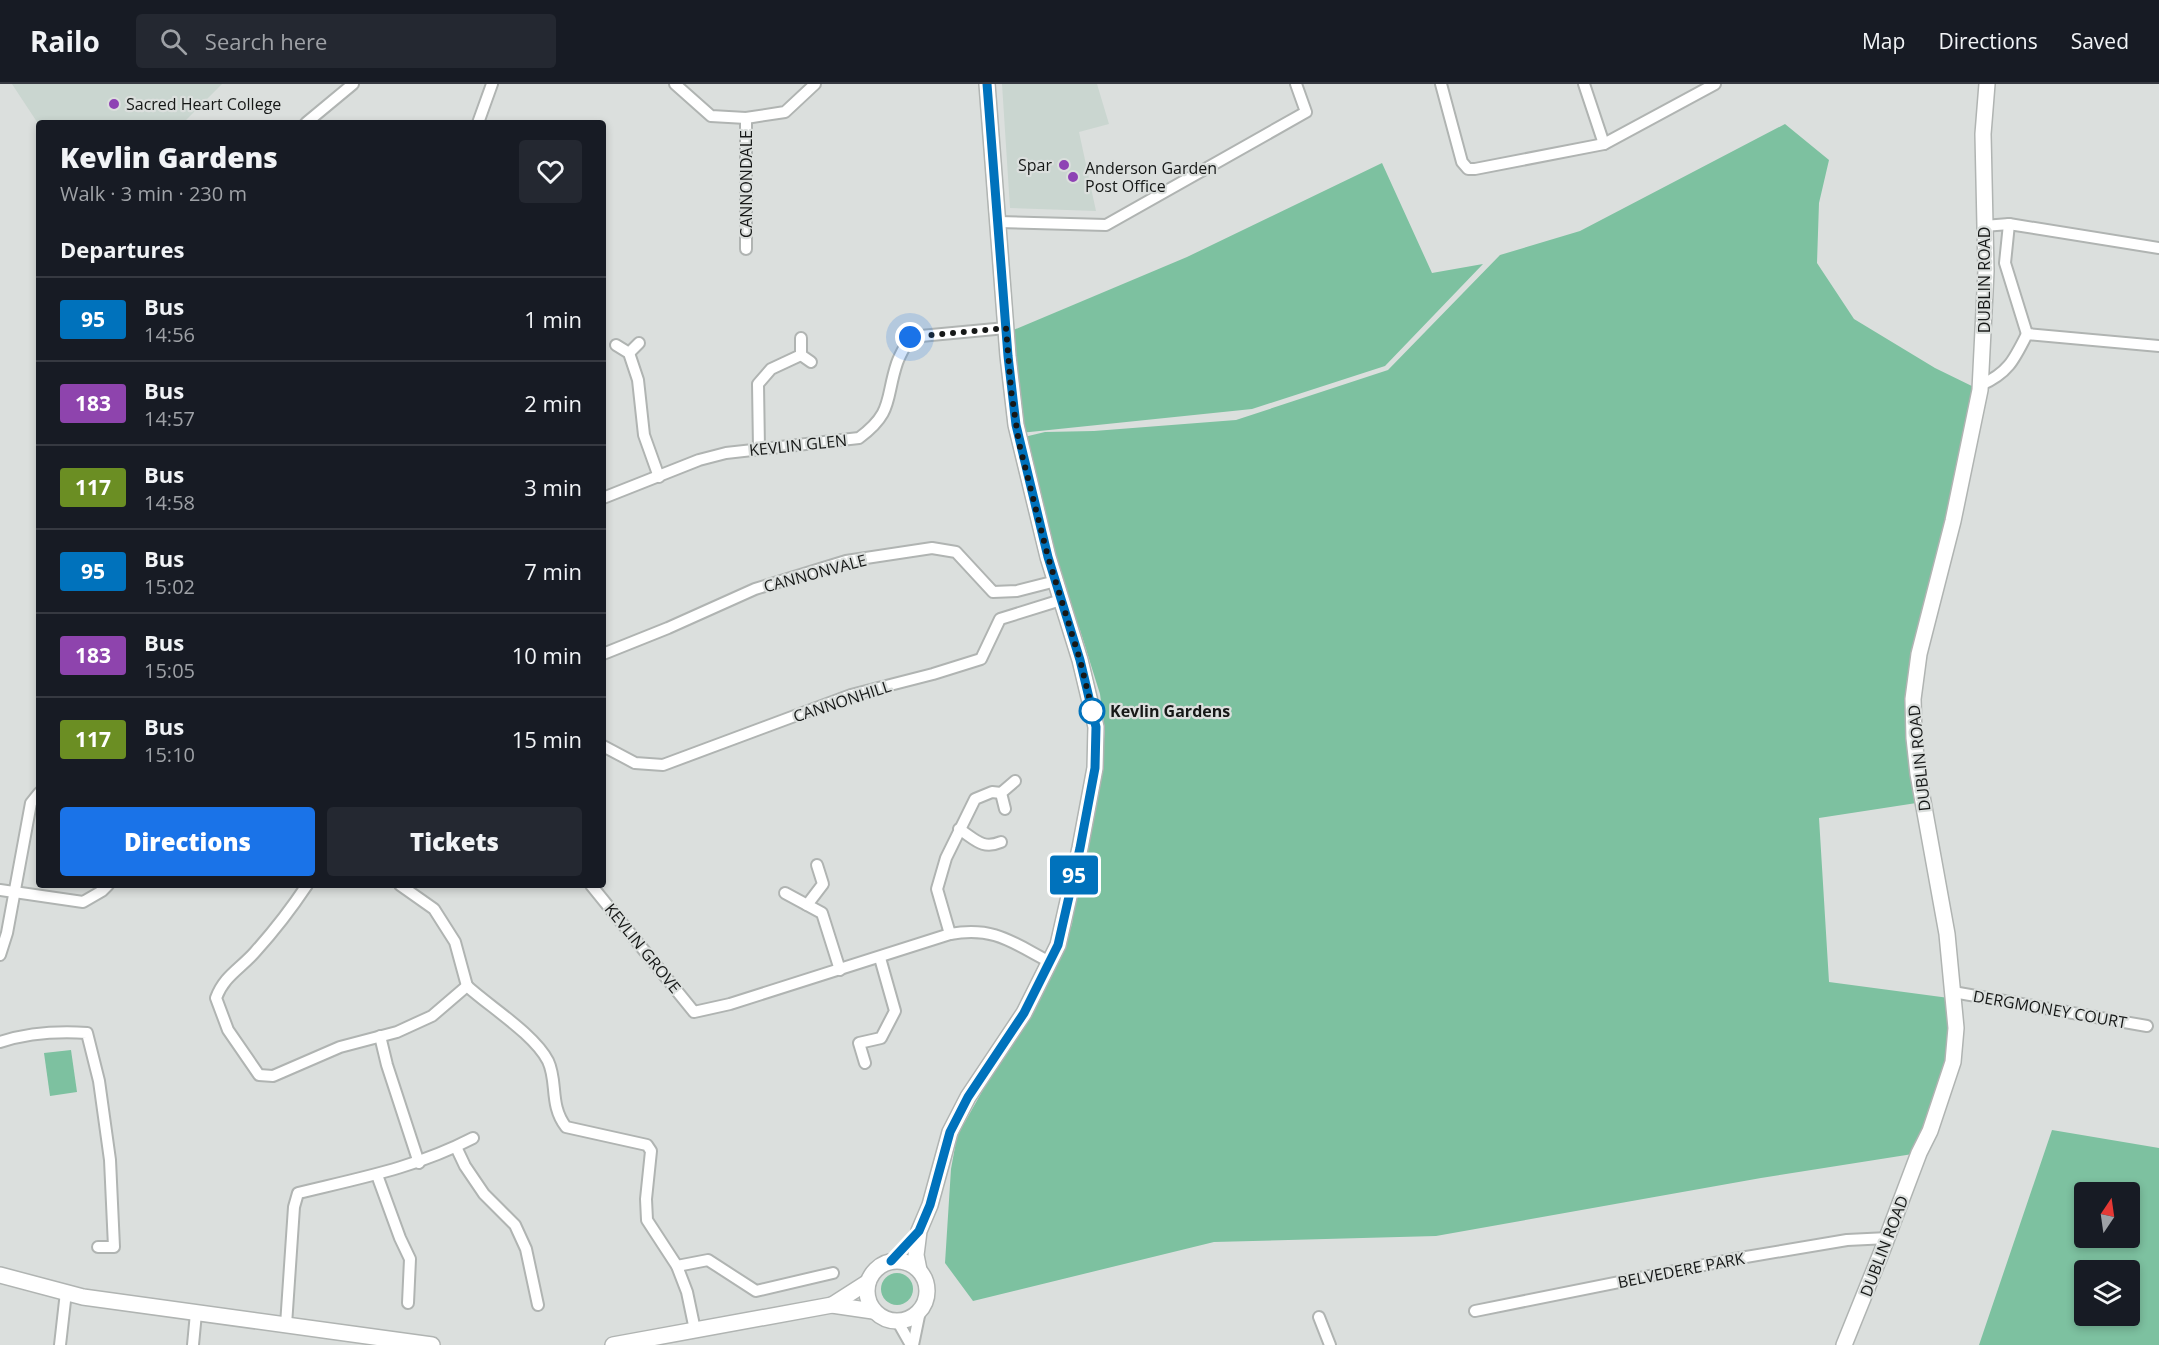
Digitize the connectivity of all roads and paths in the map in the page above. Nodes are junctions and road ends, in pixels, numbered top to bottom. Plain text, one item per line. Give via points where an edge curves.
1 (353, 84) edge
2 (492, 84) edge
3 (675, 84) edge
4 (815, 84) edge
5 (987, 84) edge
6 (1296, 84) edge
7 (1441, 84) edge
8 (1584, 84) edge
9 (1715, 84) edge
10 (1987, 84) edge
11 (746, 118) junction
12 (310, 120) edge
13 (479, 120) edge
14 (1604, 144) junction
15 (998, 222) junction
16 (2009, 224) junction
17 (1984, 226) junction
18 (2159, 248) edge
19 (746, 249) dead end
20 (1006, 328) junction
21 (2026, 334) junction
22 (801, 338) dead end
23 (639, 343) dead end
24 (616, 345) dead end
25 (2159, 345) edge
26 (629, 353) junction
27 (801, 355) junction
28 (811, 362) dead end
29 (1981, 385) junction
30 (759, 449) junction
31 (659, 477) junction
32 (606, 497) edge
33 (1056, 581) junction
34 (1061, 600) junction
35 (606, 653) edge
36 (606, 748) edge
37 (1015, 780) dead end
38 (1001, 793) junction
39 (36, 797) edge
40 (1005, 809) dead end
41 (959, 829) junction
42 (1001, 842) dead end
43 (818, 865) dead end
44 (105, 888) edge
45 (305, 888) edge
46 (404, 888) edge
47 (593, 888) edge
48 (0, 890) edge
49 (14, 892) junction
50 (785, 893) dead end
51 (807, 905) junction
52 (950, 934) junction
53 (0, 955) edge
54 (880, 958) junction
55 (1050, 962) junction
56 (840, 970) junction
57 (467, 986) junction
58 (1953, 992) junction
59 (2147, 1026) dead end
60 (380, 1036) junction
61 (0, 1038) edge
62 (865, 1063) dead end
63 (473, 1138) dead end
64 (456, 1147) junction
65 (419, 1162) junction
66 (377, 1175) junction
67 (919, 1231) junction
68 (1888, 1238) junction
69 (98, 1247) dead end
70 (891, 1261) junction
71 (677, 1266) junction
72 (919, 1270) junction
73 (833, 1273) dead end
74 (0, 1275) edge
75 (868, 1282) junction
76 (66, 1292) junction
77 (408, 1303) dead end
78 (538, 1305) dead end
79 (832, 1305) junction
80 (873, 1311) junction
81 (920, 1311) junction
82 (1475, 1311) dead end
83 (196, 1313) junction
84 (1319, 1317) dead end
85 (898, 1322) junction
86 (285, 1325) junction
87 (694, 1330) junction
88 (60, 1345) edge
89 (193, 1345) edge
90 (432, 1345) edge
91 (613, 1345) edge
92 (912, 1345) edge
93 (1330, 1345) edge
94 (1844, 1345) edge

1 - 12 street
2 - 13 street
3 - 11 street, CANNONDALE via 711,116
4 - 11 street, CANNONDALE via 785,112
5 - 15 street
6 - 15 street via 1306,112 1106,225
7 - 14 street via 1462,162 1468,169
8 - 14 street
9 - 14 street
10 - 17 street, DUBLIN ROAD
11 - 19 street, CANNONDALE
15 - 20 street
16 - 17 street
16 - 18 street
16 - 21 street via 2005,263
17 - 29 street, DUBLIN ROAD
20 - 30 street, KEVLIN GLEN via 910,337 897,362 889,400 877,424 859,438
20 - 33 street via 1019,443
21 - 25 street
21 - 29 street via 2009,367
22 - 27 street
23 - 26 street
24 - 26 street
26 - 31 street via 638,380 644,435
27 - 28 street
27 - 30 street via 771,369 758,384
29 - 58 street, DUBLIN ROAD via 1912,699 1918,774 1947,933
30 - 31 street, KEVLIN GLEN via 699,460
31 - 32 street, KEVLIN GLEN
33 - 34 street
33 - 35 street, CANNONVALE via 1017,591 993,592 956,552 932,548 846,561 755,589
34 - 36 street, CANNONHILL via 1000,619 981,659 851,695 663,765 634,763
34 - 55 street via 1096,727 1095,768 1066,912
37 - 38 street
38 - 40 street
38 - 41 street via 992,792 975,800
39 - 49 street via 31,803
41 - 42 street via 982,845
41 - 52 street via 937,889
43 - 51 street via 823,884
44 - 49 street via 83,902
45 - 60 street via 279,924 221,985 216,998 228,1030 259,1075 273,1076 340,1047
46 - 57 street via 434,909 454,942
47 - 56 street, KEVLIN GROVE via 694,1012
48 - 49 street
49 - 53 street
50 - 51 street
51 - 56 street via 822,913
52 - 54 street
52 - 55 street via 994,934
54 - 56 street
54 - 62 street via 895,1011 881,1038 859,1043
55 - 67 street via 1024,1013 968,1097 950,1132
57 - 60 street via 432,1016
57 - 71 street via 536,1044 549,1063 558,1117 566,1127 647,1145 651,1151 647,1220
58 - 59 street, DERGMONEY COURT
58 - 68 street, DUBLIN ROAD via 1953,1062
60 - 65 street
61 - 69 street via 87,1033 99,1081 110,1160 114,1247
63 - 64 street
64 - 65 street
64 - 78 street via 484,1194 515,1225 526,1249
65 - 66 street
66 - 77 street via 410,1259
66 - 86 street via 298,1193
67 - 70 street
67 - 72 street
68 - 82 street, BELVEDERE PARK via 1847,1239
68 - 94 street, DUBLIN ROAD
70 - 72 street via 910,1263
70 - 75 street via 876,1269
71 - 73 street via 708,1260 756,1291
71 - 87 street
72 - 81 street via 927,1292
74 - 76 street
75 - 79 street
75 - 80 street via 867,1295
76 - 83 street
76 - 88 street
79 - 80 street
79 - 87 street
80 - 85 street via 886,1320
81 - 85 street
81 - 92 street
83 - 86 street
83 - 89 street
84 - 93 street
85 - 92 street
86 - 90 street
87 - 91 street

